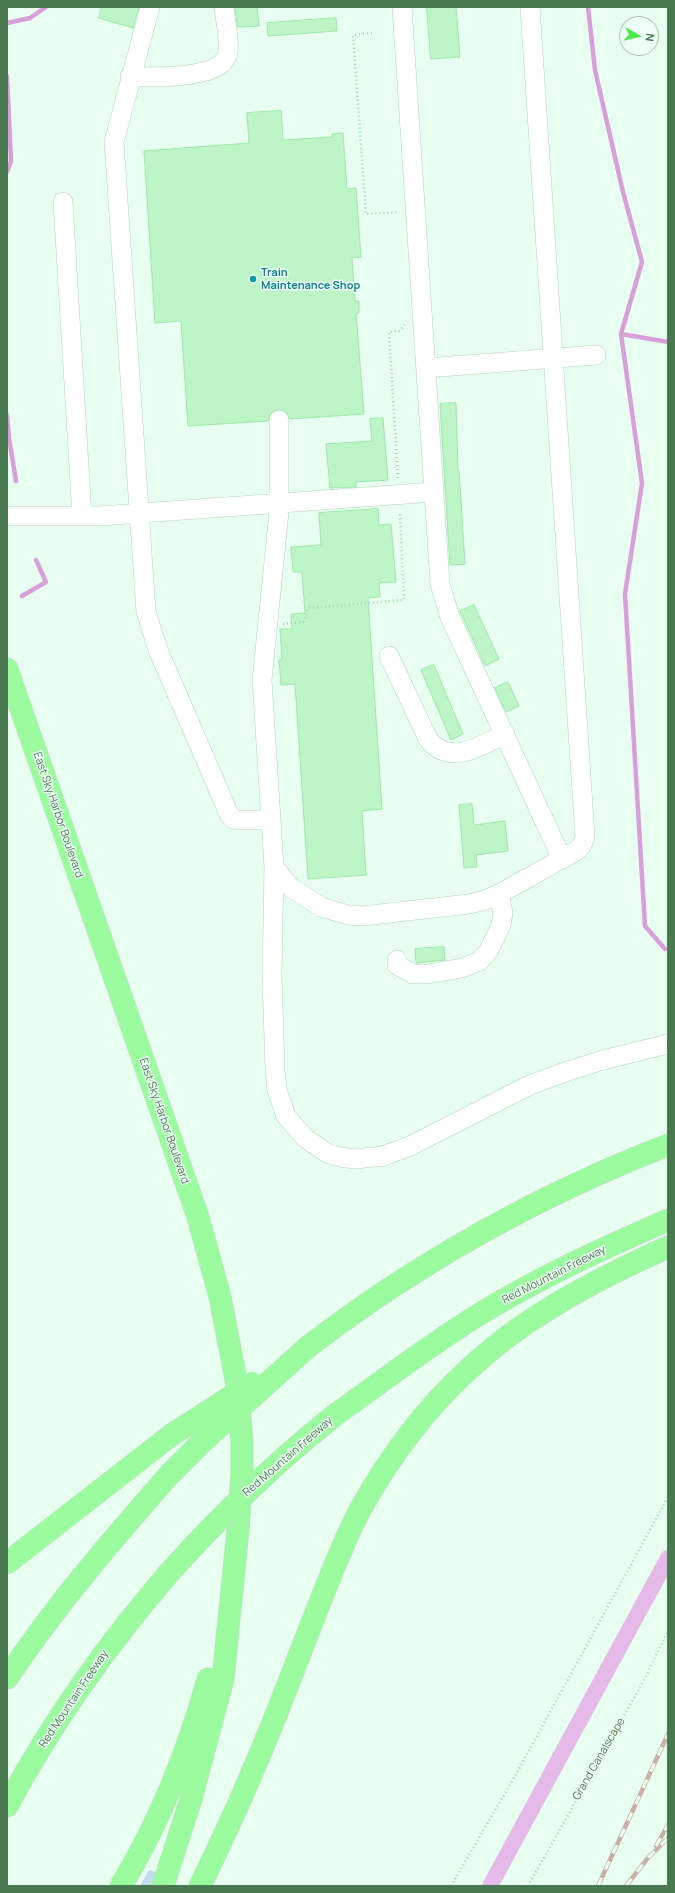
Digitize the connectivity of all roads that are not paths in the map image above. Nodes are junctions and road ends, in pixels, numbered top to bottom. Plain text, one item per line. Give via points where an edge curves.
1 (150, 7) edge
2 (224, 7) edge
3 (402, 7) edge
4 (530, 7) edge
5 (130, 76) junction
6 (63, 202) dead end
7 (596, 355) dead end
8 (554, 359) junction
9 (426, 368) junction
10 (279, 420) dead end
11 (434, 492) junction
12 (280, 504) junction
13 (138, 513) junction
14 (7, 516) edge
15 (82, 516) junction
16 (390, 656) dead end
17 (7, 669) edge
18 (505, 734) junction
19 (271, 820) junction
20 (562, 859) junction
21 (274, 867) junction
22 (499, 894) junction
23 (396, 960) dead end
24 (668, 1044) edge
25 (668, 1145) edge
26 (668, 1220) edge
27 (668, 1248) edge
28 (309, 1346) junction
29 (7, 1563) edge
30 (232, 1588) junction
31 (7, 1678) edge
32 (7, 1806) edge
33 (122, 1886) edge
34 (163, 1886) edge
35 (200, 1886) edge

1 - 5 lane
2 - 5 lane via 228,53 222,64 212,70 196,74
3 - 9 lane
4 - 8 lane
5 - 13 lane via 114,142
6 - 15 lane
7 - 8 lane
8 - 9 lane
8 - 20 lane via 586,832 580,848
9 - 11 lane
10 - 12 lane
11 - 12 lane
11 - 18 lane via 438,565 444,602
12 - 13 lane
12 - 19 lane via 262,680
13 - 15 lane
13 - 19 lane via 147,618 191,727 231,817 238,820
14 - 15 lane
16 - 18 lane via 433,746 447,752 465,752
17 - 30 highway, East Sky Harbor Boulevard via 188,1189 214,1271 237,1385 241,1434 240,1502
18 - 20 lane
19 - 21 lane
20 - 22 lane
21 - 22 lane via 288,886 309,901 321,908 348,915 378,915 469,904
21 - 24 lane via 272,976 277,1090 286,1116 294,1127 314,1146 327,1153 355,1159 390,1154 536,1083 603,1060
22 - 23 lane via 503,913 501,925 489,950 480,961 444,972 413,974 397,965
25 - 28 highway via 562,1190 486,1229 411,1274
26 - 32 highway, Red Mountain Freeway, bridge via 577,1261 498,1304 410,1360 300,1444 237,1502 144,1602 60,1717
27 - 35 highway via 570,1296 511,1334 469,1368 402,1444 374,1486 348,1536 257,1760
28 - 29 highway, bridge via 170,1436
28 - 31 highway, bridge via 170,1474 96,1558
30 - 33 highway via 206,1686 181,1765 152,1832
30 - 34 highway via 223,1679 191,1799

